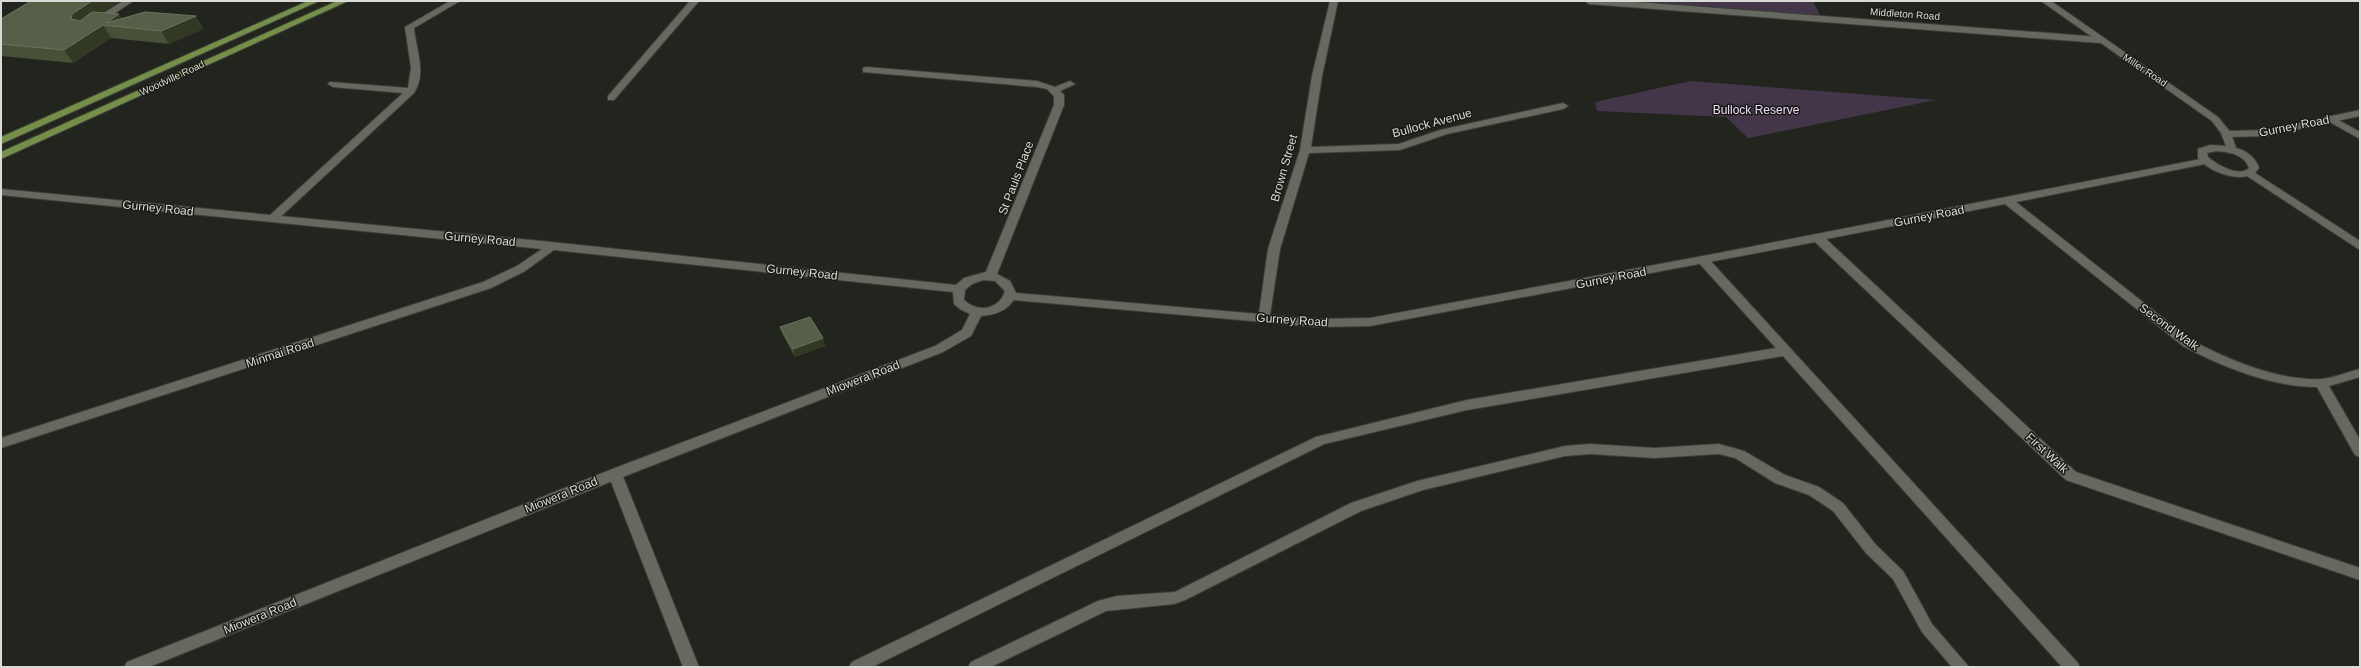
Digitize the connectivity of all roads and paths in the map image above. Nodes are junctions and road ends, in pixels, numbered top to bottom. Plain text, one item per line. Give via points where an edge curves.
1 (129, 1) edge
2 (315, 1) edge
3 (344, 1) edge
4 (456, 1) edge
5 (695, 1) edge
6 (1334, 1) edge
7 (1589, 1) edge
8 (2045, 1) edge
9 (90, 26) edge
10 (2100, 40) junction
11 (866, 70) dead end
12 (333, 84) dead end
13 (1070, 84) dead end
14 (1055, 90) junction
15 (411, 91) junction
16 (611, 98) dead end
17 (1563, 106) dead end
18 (2360, 113) edge
19 (2332, 119) junction
20 (2228, 134) junction
21 (2360, 136) edge
22 (1, 141) edge
23 (1305, 150) junction
24 (2231, 150) junction
25 (1, 156) edge
26 (2206, 161) junction
27 (2249, 173) junction
28 (1, 192) edge
29 (2007, 200) junction
30 (272, 219) junction
31 (1818, 238) junction
32 (551, 246) junction
33 (2360, 246) edge
34 (1703, 260) junction
35 (990, 276) junction
36 (959, 289) junction
37 (1011, 296) junction
38 (977, 312) junction
39 (1264, 318) junction
40 (1785, 351) junction
41 (2360, 373) edge
42 (2321, 383) junction
43 (1, 443) edge
44 (2360, 452) edge
45 (616, 474) junction
46 (2360, 574) edge
47 (132, 667) edge
48 (691, 667) edge
49 (857, 667) edge
50 (976, 667) edge
51 (1961, 667) edge
52 (2072, 667) edge

1 - 9 street
2 - 22 main road, Woodville Road
3 - 25 main road, Woodville Road
4 - 15 street via 408,27 416,84
5 - 16 street
6 - 23 street, Brown Street via 1317,76
7 - 10 street, Middleton Road
8 - 10 street, Miller Road
10 - 20 street, Miller Road via 2202,109
11 - 14 street via 1037,84
12 - 15 street
13 - 14 street
14 - 35 street, St Pauls Place via 1059,95 1059,105
15 - 30 street
17 - 23 street, Bullock Avenue via 1444,132 1400,147
18 - 19 street, Gurney Road
19 - 20 street, Gurney Road via 2266,133
19 - 21 street
20 - 24 street
23 - 39 street, Brown Street via 1274,249
24 - 26 street via 2216,147 2206,149 2202,154
24 - 27 street via 2245,156 2254,164 2253,171
26 - 27 street via 2227,172
26 - 29 street, Gurney Road
27 - 33 street
28 - 30 street, Gurney Road
29 - 31 street, Gurney Road
29 - 42 street, Second Walk via 2187,343 2213,357 2293,381
30 - 32 street, Gurney Road
31 - 34 street, Gurney Road
31 - 46 street, First Walk via 2071,476
32 - 36 street, Gurney Road
32 - 43 street, Minmai Road via 524,269 487,285
34 - 39 street, Gurney Road via 1370,322 1319,323
34 - 40 street
35 - 36 street via 968,281
35 - 37 street via 1009,285
36 - 38 street via 958,301 962,306
37 - 38 street via 1002,306 990,311
37 - 39 street, Gurney Road
38 - 45 street, Miowera Road via 967,333 939,349
40 - 49 street via 1467,405 1322,440
40 - 52 street
41 - 42 street, Second Walk
42 - 44 street
45 - 47 street, Miowera Road
45 - 48 street
50 - 51 street via 1103,605 1180,596 1356,507 1403,490 1565,451 1598,449 1655,452 1719,449 1739,454 1780,479 1814,491 1838,507 1871,549 1898,575 1927,628

